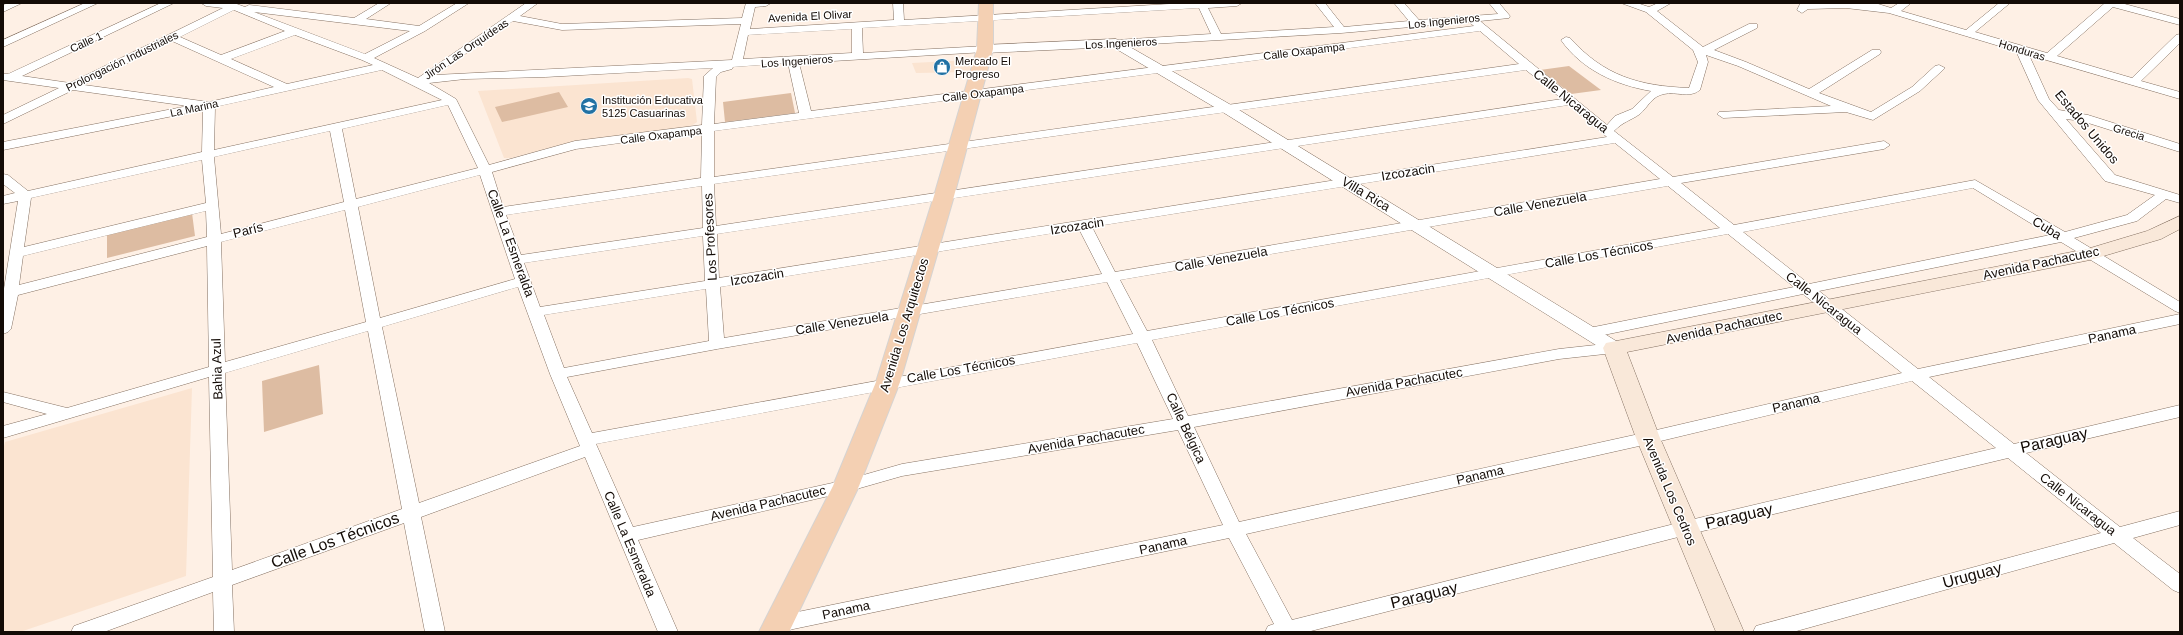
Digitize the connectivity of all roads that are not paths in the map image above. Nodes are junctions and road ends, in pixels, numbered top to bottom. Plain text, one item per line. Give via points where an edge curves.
1 (17, 3) edge
2 (93, 3) edge
3 (169, 3) edge
4 (206, 3) edge
5 (386, 3) edge
6 (464, 3) edge
7 (534, 3) edge
8 (750, 3) edge
9 (766, 3) edge
10 (898, 3) edge
11 (1237, 3) edge
12 (1320, 3) edge
13 (1399, 3) edge
14 (1494, 3) edge
15 (1626, 3) edge
16 (1666, 3) edge
17 (1864, 3) edge
18 (1906, 3) edge
19 (2005, 3) edge
20 (2111, 3) edge
21 (1202, 4) edge
22 (237, 5) edge
23 (307, 6) dead end
24 (1114, 6) edge
25 (3, 9) edge
26 (986, 10) edge
27 (1650, 10) junction
28 (1802, 10) dead end
29 (1893, 11) junction
30 (295, 13) junction
31 (512, 18) junction
32 (1470, 18) junction
33 (357, 20) junction
34 (746, 21) junction
35 (2180, 22) edge
36 (899, 23) junction
37 (1417, 24) junction
38 (857, 25) junction
39 (1753, 26) dead end
40 (1483, 28) junction
41 (421, 29) junction
42 (1341, 30) junction
43 (296, 31) junction
44 (744, 32) junction
45 (1967, 34) junction
46 (1218, 36) junction
47 (172, 37) junction
48 (2180, 37) edge
49 (1566, 40) dead end
50 (1116, 43) junction
51 (3, 44) edge
52 (985, 49) junction
53 (1701, 50) junction
54 (2021, 50) junction
55 (1876, 52) dead end
56 (858, 57) junction
57 (366, 58) junction
58 (2048, 58) junction
59 (221, 59) junction
60 (793, 61) junction
61 (736, 64) junction
62 (384, 66) junction
63 (1528, 66) junction
64 (1939, 68) dead end
65 (1159, 70) junction
66 (5, 79) edge
67 (418, 82) junction
68 (2133, 83) junction
69 (71, 86) junction
70 (286, 88) junction
71 (1662, 90) junction
72 (1811, 93) junction
73 (972, 95) junction
74 (2180, 96) edge
75 (452, 101) junction
76 (1573, 101) junction
77 (209, 105) junction
78 (1226, 108) junction
79 (1847, 109) junction
80 (2054, 113) junction
81 (1723, 114) dead end
82 (806, 116) junction
83 (3, 120) edge
84 (335, 126) junction
85 (706, 129) junction
86 (1613, 135) junction
87 (1284, 144) junction
88 (957, 145) junction
89 (3, 146) edge
90 (1884, 146) dead end
91 (2180, 148) edge
92 (208, 156) junction
93 (485, 170) junction
94 (3, 178) edge
95 (1670, 181) junction
96 (706, 182) junction
97 (1345, 182) junction
98 (1975, 184) joint
99 (2165, 194) junction
100 (25, 195) junction
101 (944, 196) junction
102 (2180, 199) edge
103 (3, 200) edge
104 (350, 204) junction
105 (213, 205) junction
106 (498, 212) junction
107 (2180, 222) edge
108 (1084, 224) junction
109 (1417, 226) junction
110 (1732, 230) junction
111 (708, 231) junction
112 (2063, 237) junction
113 (214, 239) junction
114 (928, 249) junction
115 (17, 253) junction
116 (2090, 254) junction
117 (515, 260) junction
118 (1493, 273) junction
119 (1111, 278) junction
120 (523, 281) junction
121 (712, 284) junction
122 (1806, 290) junction
123 (11, 292) junction
124 (1826, 306) junction
125 (2180, 308) edge
126 (536, 312) junction
127 (910, 312) junction
128 (2180, 320) edge
129 (374, 323) junction
130 (3, 329) edge
131 (1589, 333) junction
132 (1142, 336) junction
133 (717, 344) junction
134 (1614, 348) junction
135 (216, 369) junction
136 (558, 374) junction
137 (1915, 375) junction
138 (888, 382) junction
139 (3, 397) edge
140 (2180, 411) edge
141 (67, 413) junction
142 (1184, 423) junction
143 (3, 432) edge
144 (1648, 438) junction
145 (587, 444) junction
146 (2011, 450) junction
147 (846, 486) junction
148 (411, 513) junction
149 (2180, 518) edge
150 (1686, 528) junction
151 (1234, 530) junction
152 (2118, 535) junction
153 (626, 536) junction
154 (223, 581) junction
155 (2180, 585) edge
156 (776, 628) edge
157 (1283, 631) edge
158 (81, 632) edge
159 (224, 632) edge
160 (435, 632) edge
161 (668, 632) edge
162 (1730, 632) edge
163 (1763, 632) edge

1 - 25 street
2 - 51 street
3 - 66 street, Calle 1
4 - 22 street
5 - 33 street
6 - 41 street
7 - 31 street, Jirón Las Orquídeas
8 - 9 street
8 - 34 street
10 - 36 street
11 - 21 street, Avenida El Olivar
12 - 42 street
13 - 37 street
14 - 32 street, Los Ingenieros via 1505,16
15 - 27 street
16 - 27 street
17 - 29 street, Honduras
18 - 29 street
19 - 45 street
20 - 35 street
20 - 58 street
21 - 24 street, Avenida El Olivar
21 - 46 street
22 - 30 street
22 - 43 street
22 - 47 street, Prolongación Industriales
23 - 30 street
24 - 26 street, Avenida El Olivar
26 - 36 street, Avenida El Olivar
26 - 52 main road, Avenida Los Arquitectos
27 - 53 street
28 - 29 street via 1804,6 1831,4
29 - 45 street, Honduras
30 - 33 street
31 - 34 street via 562,27
31 - 67 street, Jirón Las Orquídeas
32 - 37 street, Los Ingenieros
32 - 40 street, Calle Nicaragua
33 - 41 street
34 - 44 street
36 - 38 street, Avenida El Olivar
37 - 42 street, Los Ingenieros
38 - 44 street, Avenida El Olivar
38 - 56 street
39 - 53 street
40 - 63 street, Calle Nicaragua
40 - 65 street, Calle Oxapampa
41 - 57 street
42 - 46 street, Los Ingenieros
43 - 57 street
43 - 59 street
44 - 61 street
45 - 54 street, Honduras
46 - 50 street, Los Ingenieros
47 - 59 street
47 - 69 street, Prolongación Industriales
48 - 68 street
49 - 71 street via 1588,63 1603,72 1638,86
50 - 52 street, Los Ingenieros
50 - 65 street, Villa Rica
52 - 56 street, Los Ingenieros
52 - 73 main road, Avenida Los Arquitectos
53 - 71 street via 1704,62 1696,88 1692,91
53 - 72 street
54 - 58 street, Honduras
54 - 80 street, Estados Unidos via 2044,100
55 - 72 street
56 - 60 street, Los Ingenieros
57 - 62 street
58 - 68 street, Honduras
59 - 70 street
60 - 61 street, Los Ingenieros
60 - 82 street
61 - 67 street via 514,76 473,74 441,76
61 - 85 street, Los Profesores via 717,70 710,76
62 - 67 street
62 - 70 street, La Marina
63 - 76 street, Calle Nicaragua
63 - 78 street
64 - 79 street via 1916,88 1873,116
65 - 73 street, Calle Oxapampa
65 - 78 street, Villa Rica
66 - 69 street
67 - 75 street
68 - 74 street, Honduras
69 - 77 street
69 - 83 street, Prolongación Industriales
70 - 77 street, La Marina
71 - 86 street via 1650,96 1636,110 1619,119
72 - 79 street
73 - 82 street, Calle Oxapampa
73 - 88 main road, Avenida Los Arquitectos
75 - 84 street
75 - 93 street, Calle La Esmeralda
76 - 86 street, Calle Nicaragua
76 - 87 street
77 - 89 street, La Marina
77 - 92 street, Bahia Azul
78 - 87 street, Villa Rica
78 - 88 street
79 - 81 street
80 - 91 street, Grecia via 2084,118
80 - 99 street, Estados Unidos via 2110,178
82 - 85 street, Calle Oxapampa
84 - 92 street
84 - 104 street
85 - 93 street, Calle Oxapampa via 575,145
85 - 96 street, Los Profesores
86 - 95 street, Calle Nicaragua
86 - 97 street, Izcozacin
87 - 97 street, Villa Rica
87 - 101 street
88 - 96 street
88 - 101 main road, Avenida Los Arquitectos
90 - 95 street, Calle Venezuela
92 - 100 street
92 - 105 street, Bahia Azul
93 - 104 street, París
93 - 106 street, Calle La Esmeralda
94 - 100 street
95 - 109 street, Calle Venezuela
95 - 110 street, Calle Nicaragua
96 - 106 street
96 - 111 street, Los Profesores
97 - 108 street, Izcozacin
97 - 109 street, Villa Rica
98 - 110 street, Calle Los Técnicos
98 - 112 street, Cuba
99 - 102 street, Estados Unidos
99 - 112 street, Avenida Pachacutec via 2132,218
100 - 103 street
100 - 115 street
101 - 111 street
101 - 114 main road, Avenida Los Arquitectos
104 - 113 street, París
104 - 129 street
105 - 113 street, Bahia Azul
105 - 115 street
106 - 117 street, Calle La Esmeralda
107 - 116 main road, Avenida Pachacutec via 2154,235
108 - 114 street, Izcozacin
108 - 119 street, Calle Bélgica
109 - 118 street, Villa Rica
109 - 119 street, Calle Venezuela
110 - 118 street, Calle Los Técnicos
110 - 122 street, Calle Nicaragua
111 - 117 street
111 - 121 street, Los Profesores
112 - 116 street, Cuba
112 - 122 street, Avenida Pachacutec
113 - 123 street, París
113 - 135 street, Bahia Azul
114 - 121 street, Izcozacin
114 - 127 main road, Avenida Los Arquitectos
115 - 123 street
116 - 124 main road, Avenida Pachacutec
116 - 125 street, Cuba
117 - 120 street, Calle La Esmeralda
118 - 131 street, Villa Rica
118 - 132 street, Calle Los Técnicos
119 - 127 street, Calle Venezuela
119 - 132 street, Calle Bélgica
120 - 126 street, Calle La Esmeralda
120 - 129 street
121 - 126 street, Izcozacin
121 - 133 street, Los Profesores
122 - 124 street, Calle Nicaragua
122 - 131 street, Avenida Pachacutec
123 - 130 street
124 - 134 main road, Avenida Pachacutec
124 - 137 street, Calle Nicaragua
126 - 136 street, Calle La Esmeralda
127 - 133 street, Calle Venezuela
127 - 138 main road, Avenida Los Arquitectos
128 - 137 street, Panama
129 - 135 street
129 - 148 street
131 - 134 street, Villa Rica
132 - 138 street, Calle Los Técnicos
132 - 142 street, Calle Bélgica
133 - 136 street, Calle Venezuela
134 - 142 street, Avenida Pachacutec via 1559,354
134 - 144 main road, Avenida Los Cedros
135 - 141 street
135 - 154 street, Bahia Azul
136 - 145 street, Calle La Esmeralda
137 - 144 street, Panama
137 - 146 street, Calle Nicaragua
138 - 145 street, Calle Los Técnicos
138 - 147 main road, Avenida Los Arquitectos
139 - 141 street
140 - 146 street, Paraguay
141 - 143 street
142 - 147 street, Avenida Pachacutec via 902,470
142 - 151 street, Calle Bélgica
144 - 150 main road, Avenida Los Cedros
144 - 151 street, Panama
145 - 148 street, Calle Los Técnicos
145 - 153 street, Calle La Esmeralda
146 - 150 street, Paraguay
146 - 152 street, Calle Nicaragua
147 - 153 street, Avenida Pachacutec
147 - 156 main road, Avenida Los Arquitectos
148 - 154 street, Calle Los Técnicos
148 - 160 street
149 - 152 street, Uruguay
150 - 157 street, Paraguay
150 - 162 main road, Avenida Los Cedros
151 - 156 street, Panama
151 - 157 street, Calle Bélgica
152 - 155 street, Calle Nicaragua
152 - 163 street, Uruguay
153 - 161 street, Calle La Esmeralda
154 - 158 street, Calle Los Técnicos
154 - 159 street, Bahia Azul

